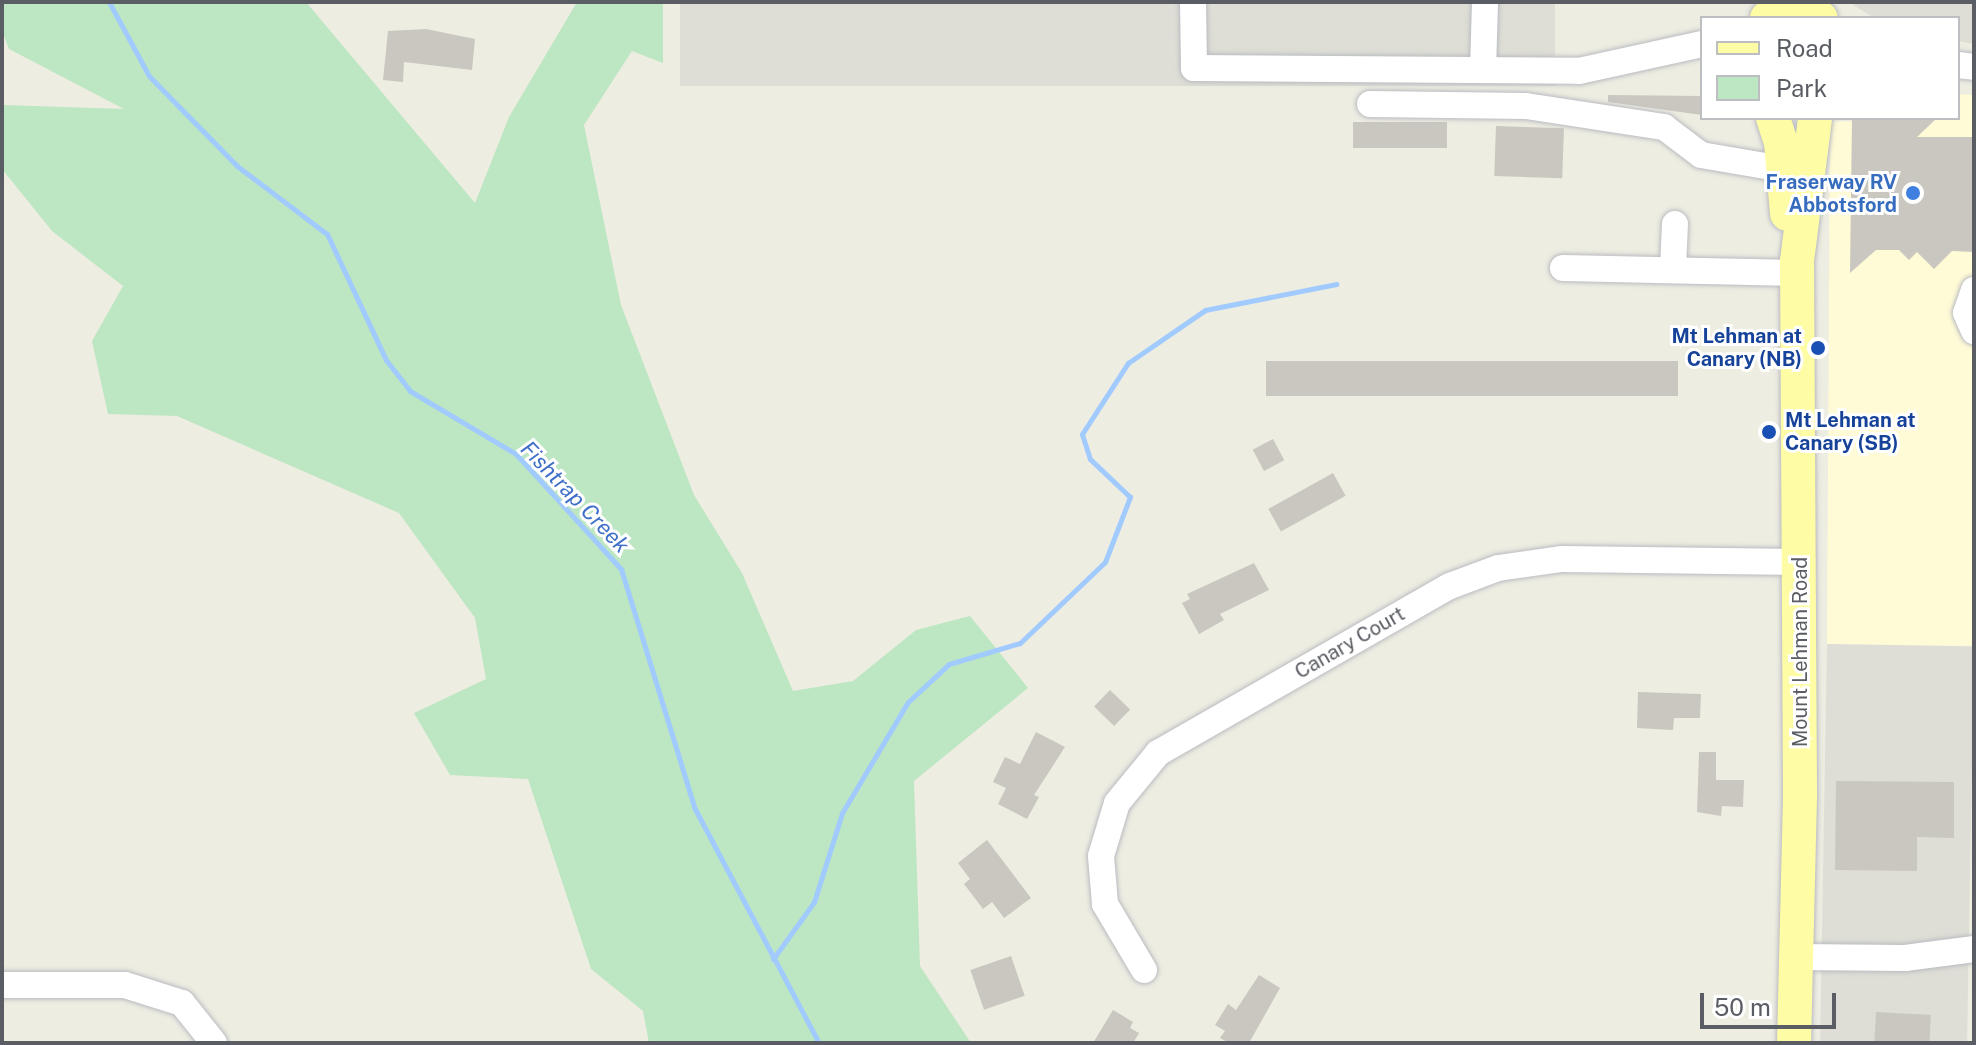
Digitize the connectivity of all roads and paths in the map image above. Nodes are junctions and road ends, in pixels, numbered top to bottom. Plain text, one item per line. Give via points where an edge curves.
1 (1193, 2) edge
2 (1485, 2) edge
3 (1772, 16) edge
4 (1815, 16) edge
5 (1700, 45) edge
6 (1663, 54) junction
7 (1700, 61) edge
8 (1483, 70) junction
9 (1370, 104) dead end
10 (1773, 120) edge
11 (1815, 120) edge
12 (1783, 169) junction
13 (1675, 224) dead end
14 (1797, 267) junction
15 (1563, 268) dead end
16 (1673, 269) junction
17 (1974, 290) edge
18 (1974, 331) edge
19 (1800, 562) junction
20 (1974, 949) edge
21 (1796, 957) junction
22 (1144, 970) dead end
23 (2, 985) edge
24 (214, 1043) edge
25 (1794, 1043) edge

1 - 8 street via 1194,68
2 - 8 street
3 - 4 main road via 1791,9
5 - 6 street
6 - 7 street
6 - 8 street via 1579,71
9 - 12 street via 1526,106 1664,127 1701,155
10 - 12 main road, Mount Lehman Road
11 - 14 main road, Mount Lehman Road
12 - 14 main road, Mount Lehman Road
13 - 16 street
14 - 16 street
14 - 19 main road, Mount Lehman Road
15 - 16 street
17 - 18 street via 1966,313
19 - 21 main road, Mount Lehman Road
19 - 22 street, Canary Court via 1562,559 1498,568 1450,586 1158,753 1117,803 1101,856 1105,904
20 - 21 street via 1905,958
21 - 25 main road, Mount Lehman Road
23 - 24 street via 125,985 182,1003

